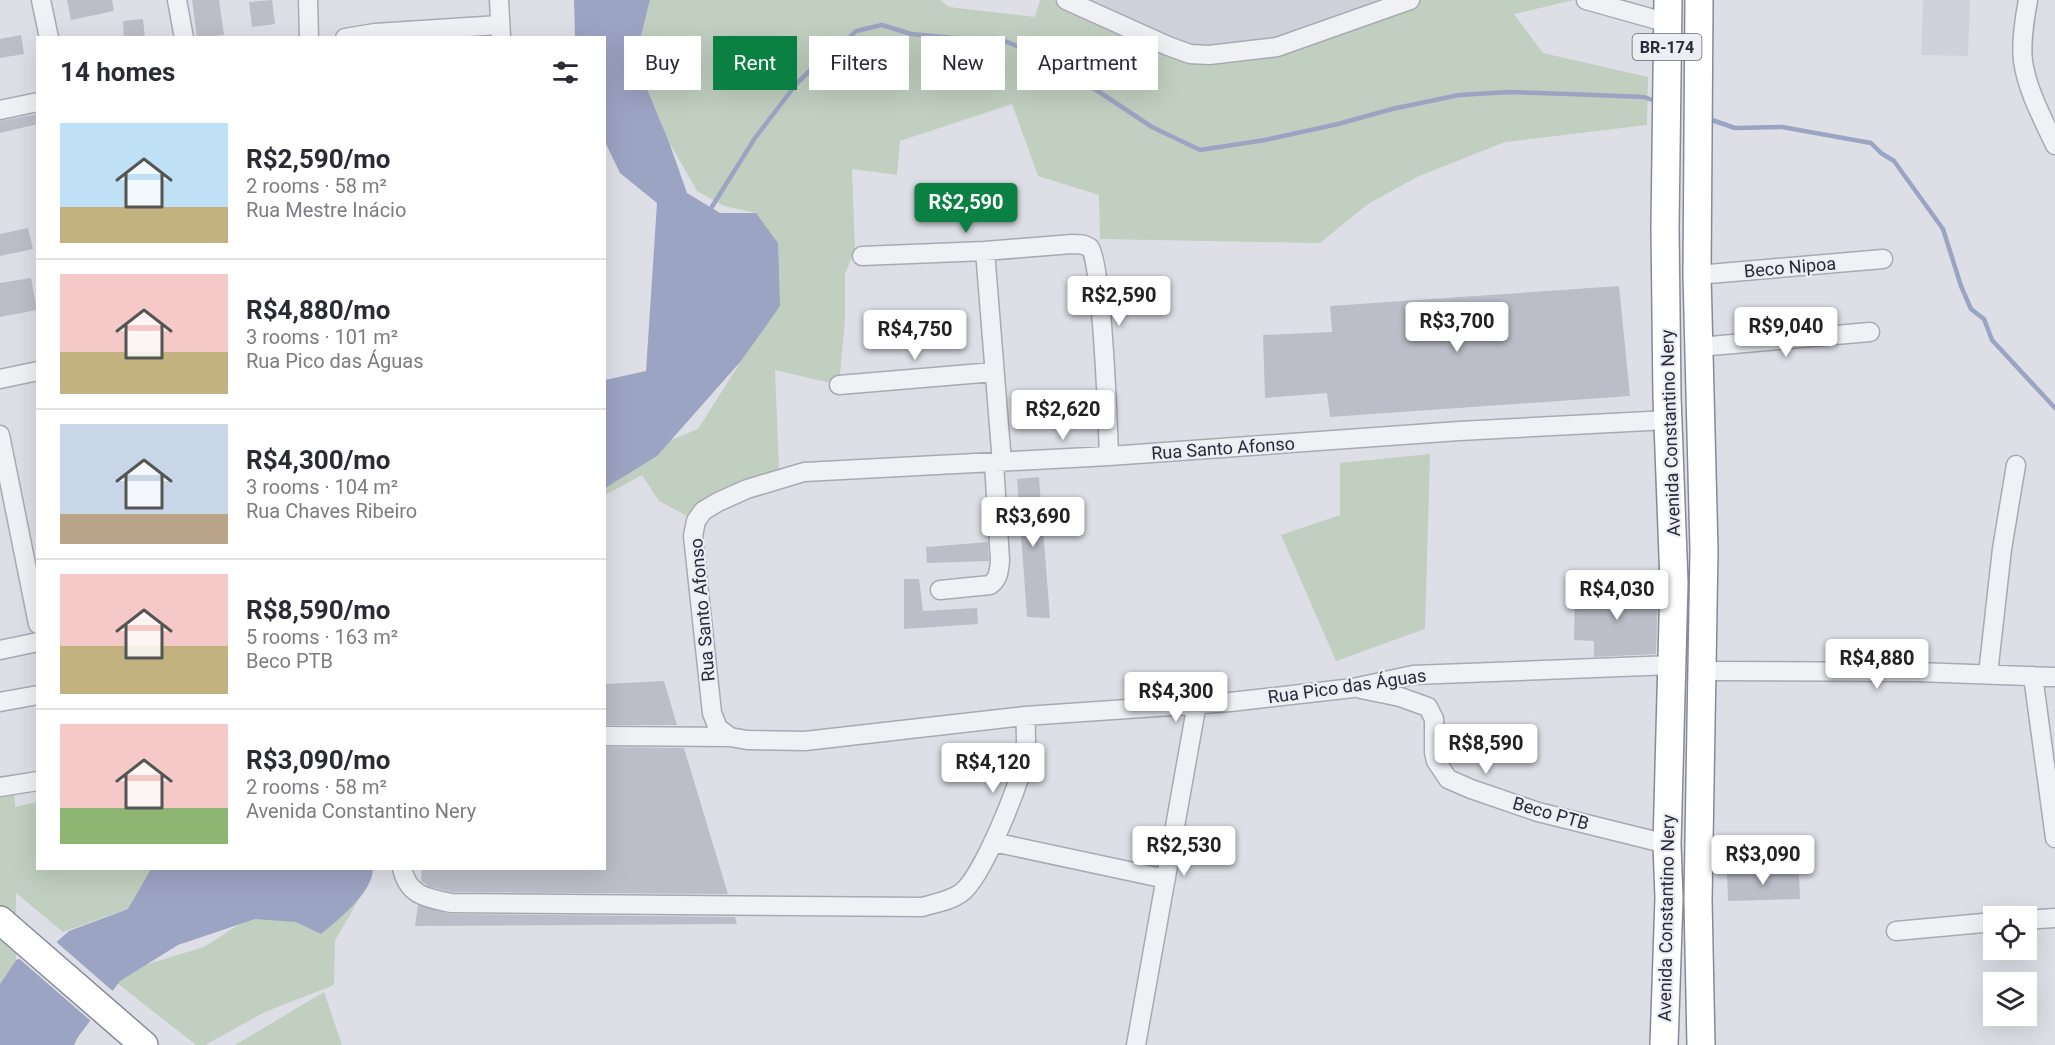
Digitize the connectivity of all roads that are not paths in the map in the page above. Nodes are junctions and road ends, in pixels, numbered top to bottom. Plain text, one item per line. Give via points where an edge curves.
1 (41, 0) edge
2 (177, 0) edge
3 (308, 0) edge
4 (499, 0) edge
5 (1066, 0) edge
6 (1410, 0) edge
7 (1586, 0) edge
8 (1699, 0) edge
9 (2028, 0) edge
10 (1668, 12) edge
11 (500, 31) edge
12 (49, 36) edge
13 (184, 36) edge
14 (309, 36) edge
15 (357, 36) edge
16 (36, 102) edge
17 (0, 110) edge
18 (2055, 146) edge
19 (986, 251) junction
20 (862, 256) dead end
21 (1883, 259) dead end
22 (1697, 275) junction
23 (1870, 332) dead end
24 (1699, 347) junction
25 (36, 371) edge
26 (994, 372) junction
27 (0, 379) edge
28 (838, 385) dead end
29 (1668, 420) junction
30 (0, 435) edge
31 (1109, 456) junction
32 (998, 463) junction
33 (2016, 465) dead end
34 (940, 591) dead end
35 (36, 614) edge
36 (36, 642) edge
37 (0, 650) edge
38 (1672, 665) junction
39 (1700, 671) junction
40 (1988, 674) junction
41 (2033, 676) junction
42 (2055, 677) edge
43 (1353, 688) junction
44 (36, 695) edge
45 (0, 702) edge
46 (1197, 703) junction
47 (1025, 716) junction
48 (606, 736) edge
49 (730, 737) junction
50 (36, 782) edge
51 (0, 788) edge
52 (2055, 838) edge
53 (993, 842) junction
54 (1667, 844) junction
55 (403, 870) edge
56 (1166, 879) junction
57 (2055, 918) edge
58 (2037, 919) edge
59 (0, 920) edge
60 (1983, 923) edge
61 (1896, 931) dead end
62 (144, 1045) edge
63 (1136, 1045) edge
64 (1664, 1045) edge
65 (1701, 1045) edge

1 - 12 street
2 - 13 street
3 - 14 street
4 - 11 street
5 - 6 street via 1168,46 1190,54 1209,55 1277,46
7 - 10 street
8 - 22 highway, Avenida Constantino Nery / BR-174
9 - 18 street via 2023,60
10 - 29 highway, Avenida Constantino Nery / BR-174
11 - 15 street
16 - 17 street
19 - 20 street
19 - 26 street
19 - 31 street via 1082,244 1094,255
21 - 22 street, Beco Nipoa
22 - 24 highway, Avenida Constantino Nery / BR-174
23 - 24 street
24 - 39 highway, Avenida Constantino Nery / BR-174 via 1704,550
25 - 27 street
26 - 28 street
26 - 32 street
29 - 31 street, Rua Santo Afonso
29 - 38 highway, Avenida Constantino Nery / BR-174 via 1674,583
30 - 35 street
31 - 32 street, Rua Santo Afonso
32 - 34 street via 996,582
32 - 49 street, Rua Santo Afonso via 804,472 747,489 703,511 693,536 712,713 718,728
33 - 40 street
36 - 37 street
38 - 43 street, Rua Pico das Águas via 1413,675
38 - 54 highway, Avenida Constantino Nery / BR-174
39 - 40 street
39 - 65 highway, Avenida Constantino Nery / BR-174
40 - 41 street
41 - 42 street
41 - 52 street
43 - 46 street, Rua Pico das Águas
43 - 54 street, Beco PTB via 1428,707 1434,720 1436,761 1448,779 1538,812
44 - 45 street
46 - 47 street, Rua Pico das Águas
46 - 56 street
47 - 49 street, Rua Pico das Águas via 805,741
47 - 53 street via 1024,759
48 - 49 street, Rua Pico das Águas
50 - 51 street
53 - 55 street via 962,892 922,907 451,903 422,897 408,885
53 - 56 street
54 - 64 highway, Avenida Constantino Nery / BR-174
56 - 63 street
57 - 58 street
59 - 62 highway
60 - 61 street

